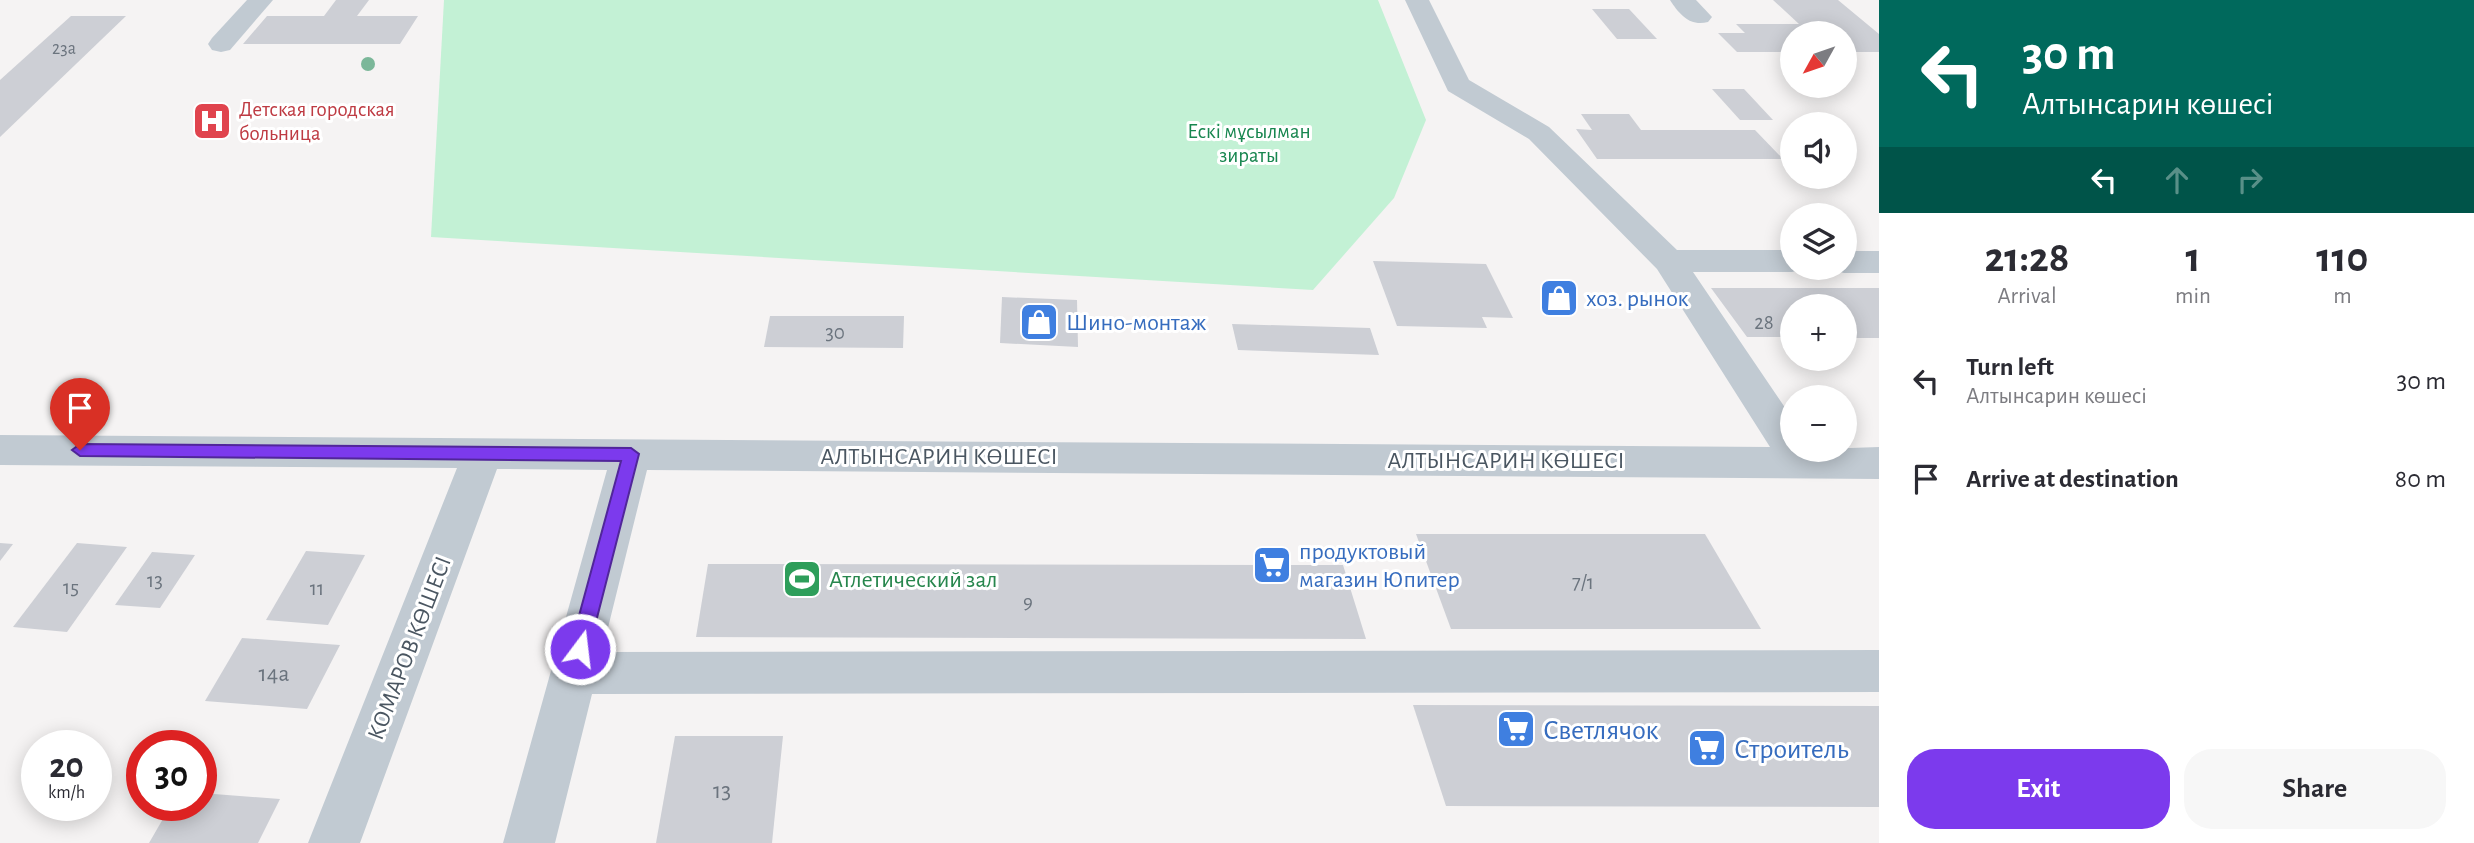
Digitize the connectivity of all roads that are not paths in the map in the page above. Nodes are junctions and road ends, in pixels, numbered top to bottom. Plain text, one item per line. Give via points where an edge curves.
1 (261, 0) edge
2 (1416, 0) edge
3 (221, 44) dead end
4 (1669, 261) junction
5 (1780, 261) edge
6 (1857, 262) edge
7 (1879, 262) edge
8 (1780, 431) edge
9 (0, 450) edge
10 (483, 453) junction
11 (631, 454) junction
12 (1780, 454) edge
13 (1857, 461) edge
14 (1879, 463) edge
15 (1879, 671) edge
16 (574, 673) junction
17 (334, 843) edge
18 (529, 843) edge

1 - 3 street
2 - 4 street via 1458,85 1539,133
4 - 5 street
4 - 8 street
6 - 7 street
9 - 10 street, АЛТЫНСАРИН КӨШЕСІ
10 - 11 street, АЛТЫНСАРИН КӨШЕСІ
10 - 17 street, КОМАРОВ КӨШЕСІ
11 - 12 street, АЛТЫНСАРИН КӨШЕСІ
11 - 16 street
13 - 14 street, АЛТЫНСАРИН КӨШЕСІ
15 - 16 street
16 - 18 street

